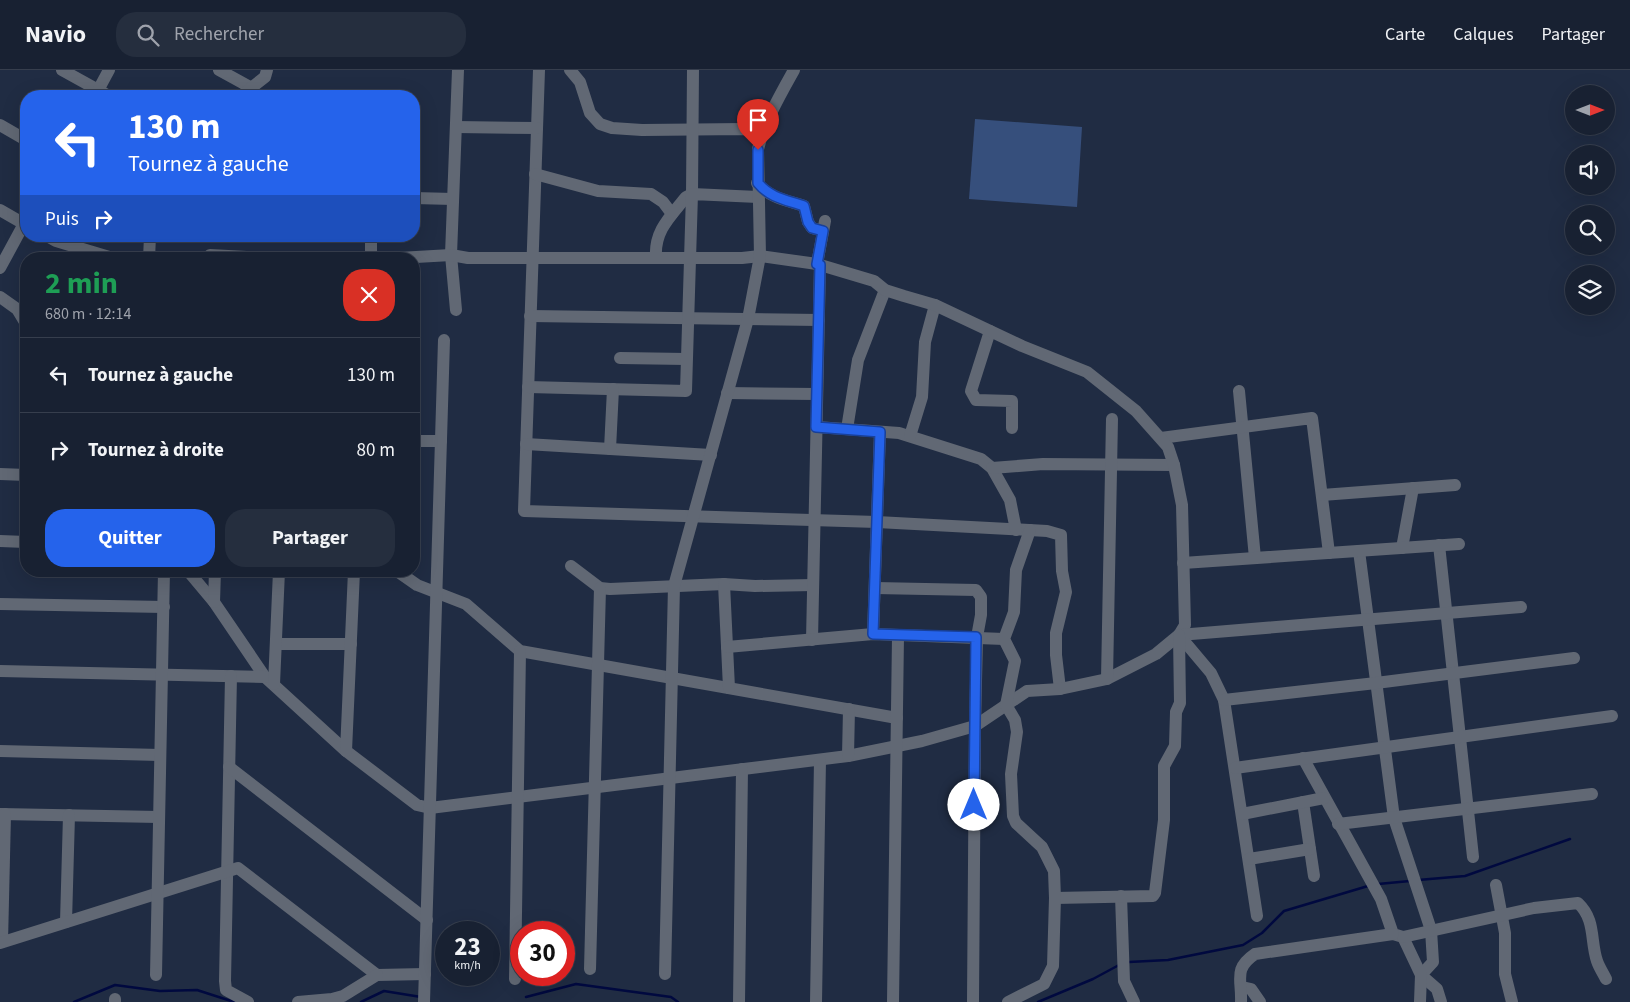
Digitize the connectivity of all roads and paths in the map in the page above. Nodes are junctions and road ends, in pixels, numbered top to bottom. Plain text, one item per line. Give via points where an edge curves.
1 (62, 70) edge
2 (109, 70) edge
3 (219, 70) edge
4 (267, 70) edge
5 (458, 70) edge
6 (539, 70) edge
7 (570, 70) edge
8 (693, 70) edge
9 (794, 70) edge
10 (94, 90) edge
11 (102, 90) edge
12 (244, 90) edge
13 (249, 90) edge
14 (0, 125) edge
15 (456, 126) junction
16 (537, 128) junction
17 (693, 130) junction
18 (761, 136) junction
19 (20, 137) edge
20 (535, 174) junction
21 (758, 183) junction
22 (692, 194) junction
23 (758, 197) junction
24 (420, 198) edge
25 (453, 199) junction
26 (0, 210) edge
27 (672, 214) junction
28 (20, 220) edge
29 (20, 233) edge
30 (56, 242) edge
31 (91, 252) edge
32 (451, 254) junction
33 (420, 256) edge
34 (760, 256) junction
35 (689, 257) junction
36 (532, 258) junction
37 (656, 258) junction
38 (819, 264) junction
39 (0, 268) edge
40 (885, 290) junction
41 (0, 297) edge
42 (935, 305) junction
43 (456, 310) dead end
44 (20, 315) edge
45 (530, 316) junction
46 (687, 318) junction
47 (748, 319) junction
48 (819, 320) junction
49 (990, 331) junction
50 (444, 340) dead end
51 (620, 358) dead end
52 (686, 359) junction
53 (528, 387) junction
54 (613, 389) junction
55 (1239, 391) dead end
56 (727, 393) junction
57 (817, 394) junction
58 (1112, 419) dead end
59 (816, 427) junction
60 (1242, 427) junction
61 (1012, 428) dead end
62 (847, 429) junction
63 (880, 432) junction
64 (910, 436) junction
65 (1161, 438) junction
66 (420, 441) edge
67 (441, 441) junction
68 (526, 444) junction
69 (610, 449) junction
70 (711, 455) junction
71 (1111, 465) junction
72 (1174, 465) junction
73 (992, 468) junction
74 (0, 474) edge
75 (20, 475) edge
76 (1455, 485) dead end
77 (1413, 488) junction
78 (1322, 495) junction
79 (694, 518) junction
80 (814, 521) junction
81 (877, 522) junction
82 (1016, 530) junction
83 (1030, 530) junction
84 (0, 541) edge
85 (20, 542) edge
86 (1458, 544) dead end
87 (1438, 545) junction
88 (1402, 548) junction
89 (1359, 551) junction
90 (1329, 553) junction
91 (1255, 558) junction
92 (1183, 563) junction
93 (571, 566) dead end
94 (164, 577) edge
95 (193, 577) edge
96 (215, 577) edge
97 (279, 577) edge
98 (354, 577) edge
99 (406, 577) edge
100 (724, 584) junction
101 (813, 585) junction
102 (674, 586) junction
103 (600, 588) junction
104 (875, 588) junction
105 (436, 593) junction
106 (214, 602) junction
107 (0, 604) edge
108 (164, 607) junction
109 (1521, 607) dead end
110 (1446, 613) junction
111 (1368, 620) junction
112 (873, 634) junction
113 (898, 636) junction
114 (1179, 636) junction
115 (976, 637) junction
116 (1004, 639) junction
117 (812, 640) junction
118 (276, 644) junction
119 (351, 644) junction
120 (727, 647) junction
121 (520, 651) junction
122 (1574, 658) dead end
123 (598, 665) junction
124 (0, 671) edge
125 (1453, 673) junction
126 (162, 674) junction
127 (231, 676) junction
128 (672, 678) junction
129 (1107, 679) junction
130 (270, 681) junction
131 (1376, 683) junction
132 (729, 688) junction
133 (1060, 689) junction
134 (1224, 700) junction
135 (1006, 705) junction
136 (849, 709) junction
137 (1612, 716) dead end
138 (897, 718) junction
139 (975, 726) junction
140 (1460, 737) junction
141 (897, 746) junction
142 (1384, 747) junction
143 (0, 751) edge
144 (346, 751) junction
145 (160, 755) junction
146 (848, 756) junction
147 (1303, 758) junction
148 (820, 760) junction
149 (229, 767) junction
150 (1235, 768) junction
151 (742, 769) junction
152 (670, 778) junction
153 (594, 787) junction
154 (1592, 794) dead end
155 (518, 797) junction
156 (1324, 798) junction
157 (1303, 802) junction
158 (430, 808) junction
159 (1468, 809) junction
160 (3, 814) edge
161 (1242, 814) junction
162 (69, 815) junction
163 (159, 817) junction
164 (1394, 818) junction
165 (1338, 824) junction
166 (1310, 849) junction
167 (1473, 857) dead end
168 (1248, 859) junction
169 (226, 872) junction
170 (1314, 876) dead end
171 (1496, 885) dead end
172 (157, 894) junction
173 (1121, 896) junction
174 (1055, 898) junction
175 (1501, 915) junction
176 (1257, 916) dead end
177 (427, 920) junction
178 (516, 921) edge
179 (66, 922) junction
180 (1431, 930) junction
181 (1398, 935) junction
182 (1, 942) edge
183 (590, 969) dead end
184 (425, 974) junction
185 (665, 974) dead end
186 (156, 975) dead end
187 (377, 975) junction
188 (1421, 975) junction
189 (1606, 979) dead end
190 (1242, 987) junction
191 (248, 1002) edge
192 (298, 1002) edge
193 (424, 1002) edge
194 (739, 1002) edge
195 (816, 1002) edge
196 (893, 1002) edge
197 (973, 1002) edge
198 (1008, 1002) edge
199 (1134, 1002) edge
200 (1241, 1002) edge
201 (1260, 1002) edge
202 (1420, 1002) edge
203 (1442, 1002) edge
204 (1512, 1002) edge

1 - 10 street
2 - 11 street
3 - 12 street
4 - 13 street via 265,77
5 - 15 street
6 - 16 street
7 - 17 street via 580,82 590,113 600,124 622,129
8 - 17 street
9 - 18 street
14 - 19 street
15 - 16 street
15 - 25 street
16 - 20 street
17 - 18 street via 745,129
17 - 22 street
18 - 21 street
20 - 27 street via 598,191 651,194
20 - 36 street
21 - 23 street
21 - 38 street via 764,191 777,198 804,206 812,228 824,226
22 - 23 street
22 - 27 street
22 - 35 street
23 - 34 street
24 - 25 street
25 - 32 street
26 - 28 street
27 - 37 street via 658,234
29 - 39 street
30 - 31 street
32 - 33 street
32 - 36 street via 468,258
32 - 43 street
34 - 35 street
34 - 38 street
34 - 47 street
35 - 37 street
35 - 46 street
36 - 37 street
36 - 45 street
38 - 40 street via 874,281
38 - 48 street
40 - 42 street
40 - 62 street via 858,360
41 - 44 street
42 - 49 street
42 - 64 street via 925,342 922,397
45 - 46 street
45 - 53 street
46 - 47 street
46 - 52 street
47 - 48 street
47 - 56 street
48 - 57 street
49 - 61 street via 971,391 976,400 1012,401
49 - 65 street via 1087,372 1136,411
50 - 67 street
51 - 52 street
52 - 54 street via 686,391
53 - 54 street
53 - 68 street
54 - 69 street
55 - 60 street
56 - 57 street
56 - 70 street
57 - 59 street
58 - 71 street
59 - 62 street
59 - 80 street
60 - 65 street
60 - 78 street via 1312,418
60 - 91 street
62 - 63 street
63 - 64 street
63 - 81 street
64 - 73 street via 981,459
65 - 72 street
66 - 67 street
67 - 105 street
68 - 69 street
68 - 79 street via 524,510
69 - 70 street
70 - 79 street
71 - 72 street
71 - 73 street via 1044,464
71 - 129 street
72 - 92 street via 1182,505
73 - 82 street via 1010,500
74 - 75 street
76 - 77 street
77 - 78 street
77 - 88 street
78 - 90 street
79 - 80 street
79 - 102 street
80 - 81 street
80 - 101 street
81 - 82 street
81 - 104 street
82 - 83 street
83 - 116 street via 1016,570 1014,612
83 - 133 street via 1061,535 1066,592 1056,633
84 - 85 street
86 - 87 street
87 - 88 street
87 - 110 street
88 - 89 street
89 - 90 street
89 - 111 street
90 - 91 street
91 - 92 street
92 - 114 street via 1185,625
93 - 103 street
94 - 108 street
95 - 106 street
96 - 106 street
97 - 118 street
98 - 119 street
99 - 105 street
100 - 101 street
100 - 102 street
100 - 120 street
101 - 117 street
102 - 103 street
102 - 128 street
103 - 123 street
104 - 112 street
104 - 115 street via 976,590 981,597
105 - 121 street via 466,604
105 - 158 street
106 - 130 street
107 - 108 street
108 - 126 street
109 - 110 street
110 - 111 street
110 - 125 street
111 - 114 street
111 - 131 street
112 - 113 street
112 - 117 street
113 - 115 street
113 - 138 street
114 - 129 street via 1156,654
114 - 134 street via 1211,672
114 - 173 street via 1180,703 1176,712 1175,746 1164,766 1164,820 1157,887 1153,896
115 - 116 street
115 - 139 street
116 - 135 street via 1014,661
117 - 120 street
118 - 119 street
118 - 130 street
119 - 144 street
120 - 132 street
121 - 123 street
121 - 155 street
122 - 125 street
123 - 128 street
123 - 153 street
124 - 126 street
125 - 131 street
125 - 140 street
126 - 127 street
126 - 145 street
127 - 130 street
127 - 149 street
128 - 132 street
128 - 152 street
129 - 133 street
130 - 144 street
131 - 134 street
131 - 142 street
132 - 136 street
133 - 135 street via 1027,691
134 - 150 street
135 - 139 street
135 - 174 street via 1015,720 1017,732 1011,774 1013,816 1016,823 1042,847 1054,871
136 - 138 street
136 - 146 street
137 - 140 street
138 - 141 street
139 - 141 street
139 - 197 street
140 - 142 street
140 - 159 street
141 - 146 street
141 - 196 street
142 - 147 street
142 - 164 street
143 - 145 street
144 - 158 street via 417,805
145 - 163 street
146 - 148 street
147 - 150 street
147 - 156 street
148 - 151 street
148 - 195 street
149 - 169 street
149 - 177 street
150 - 161 street
151 - 152 street
151 - 194 street
152 - 153 street
152 - 185 street
153 - 155 street
153 - 183 street
154 - 159 street
155 - 158 street
155 - 178 street
156 - 157 street
156 - 165 street
157 - 161 street
157 - 166 street
158 - 177 street
159 - 164 street
159 - 167 street
160 - 162 street
160 - 182 street
161 - 168 street
162 - 163 street
162 - 179 street
163 - 172 street
164 - 165 street
164 - 180 street
165 - 181 street
166 - 168 street
166 - 170 street
168 - 176 street
169 - 172 street
169 - 187 street via 238,868
169 - 191 street via 226,990
171 - 175 street
172 - 179 street
172 - 186 street
173 - 174 street
173 - 199 street via 1124,981
174 - 198 street via 1053,966 1044,984
175 - 180 street
175 - 189 street via 1578,903 1592,923 1597,961
175 - 204 street via 1505,933 1505,974
177 - 184 street
179 - 182 street
180 - 181 street
180 - 188 street via 1434,962
181 - 188 street
181 - 190 street via 1255,954 1244,961 1239,972
184 - 187 street
184 - 193 street
187 - 192 street via 337,997
188 - 202 street
188 - 203 street via 1437,990
190 - 200 street
190 - 201 street via 1251,990

